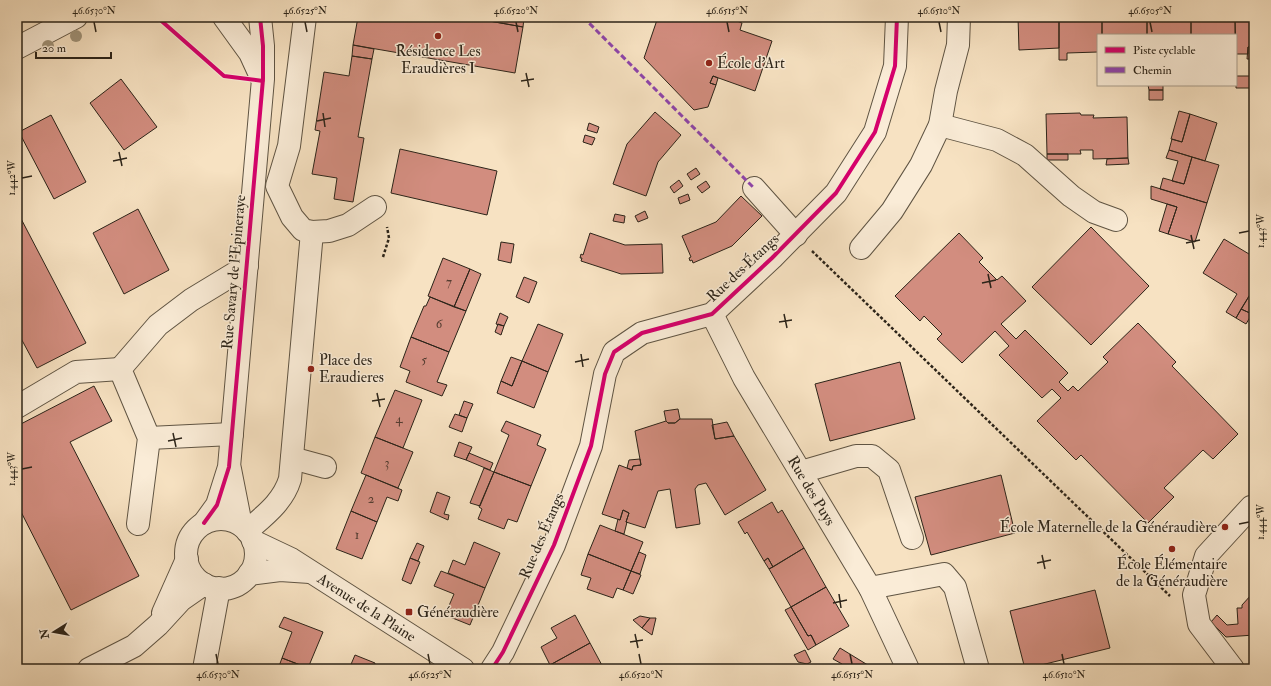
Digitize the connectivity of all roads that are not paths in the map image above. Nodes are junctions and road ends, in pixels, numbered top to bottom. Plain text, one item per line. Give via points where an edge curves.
1 (76, 17) edge
2 (224, 17) edge
3 (260, 17) edge
4 (305, 17) edge
5 (897, 17) edge
6 (959, 17) edge
7 (45, 24) edge
8 (17, 48) edge
9 (263, 79) junction
10 (940, 125) junction
11 (254, 184) junction
12 (277, 186) junction
13 (754, 188) dead end
14 (380, 215) road end
15 (1116, 220) dead end
16 (312, 232) junction
17 (796, 235) junction
18 (861, 248) dead end
19 (247, 266) junction
20 (712, 314) junction
21 (120, 369) junction
22 (17, 407) edge
23 (232, 434) junction
24 (149, 438) junction
25 (292, 458) junction
26 (325, 466) dead end
27 (229, 468) junction
28 (801, 472) junction
29 (1251, 507) dead end
30 (204, 523) junction
31 (138, 524) dead end
32 (247, 532) junction
33 (912, 538) dead end
34 (187, 559) junction
35 (311, 572) junction
36 (249, 574) junction
37 (211, 586) junction
38 (870, 588) junction
39 (158, 625) junction
40 (89, 669) edge
41 (204, 669) edge
42 (463, 669) edge
43 (492, 669) edge
44 (908, 669) edge
45 (978, 669) edge
46 (1233, 669) edge

1 - 7 street
2 - 9 street via 250,53
3 - 9 street, Rue Savary de l'Epineraye
4 - 12 street via 289,146
5 - 17 street, Rue des Étangs via 895,66 875,132 836,193
6 - 10 street via 958,45
7 - 8 street
9 - 11 street, Rue Savary de l'Epineraye
10 - 15 street via 997,140 1025,155 1071,196 1094,212
10 - 18 street via 921,165 892,211
11 - 12 street
11 - 19 street, Rue Savary de l'Epineraye
12 - 16 street via 292,217 303,230
13 - 17 street
14 - 16 street via 329,231
16 - 25 street
17 - 20 street, Rue des Étangs
19 - 21 street via 191,300 158,325
19 - 23 street, Rue Savary de l'Epineraye
20 - 28 street, Rue des Puys via 744,378
20 - 43 street, Rue des Étangs via 642,333 614,352 605,374 591,446 554,545 503,652
21 - 22 street via 76,372
21 - 24 street
23 - 24 street
23 - 27 street, Rue Savary de l'Epineraye
24 - 31 street
25 - 26 street
25 - 32 street via 287,490
27 - 30 street, Rue Savary de l'Epineraye via 217,505
27 - 32 street, Rue Savary de l'Epineraye
28 - 33 street via 856,456 872,456 889,470
28 - 38 street, Rue des Puys
29 - 46 street via 1206,556 1194,596 1199,624
30 - 32 street via 213,520 232,520
30 - 34 street, Rue Savary de l'Epineraye via 190,538
32 - 35 street, Avenue de la Plaine
32 - 36 street, Rue Savary de l'Epineraye via 255,552 254,564
34 - 37 street via 193,573
34 - 39 street, Rue Savary de l'Epineraye
35 - 36 street, Avenue de la Plaine via 280,570
35 - 42 street, Avenue de la Plaine
36 - 37 street via 230,587
37 - 39 street via 181,600
37 - 41 street
38 - 44 street, Rue des Puys
38 - 45 street via 944,574 955,587
39 - 40 street via 134,646

